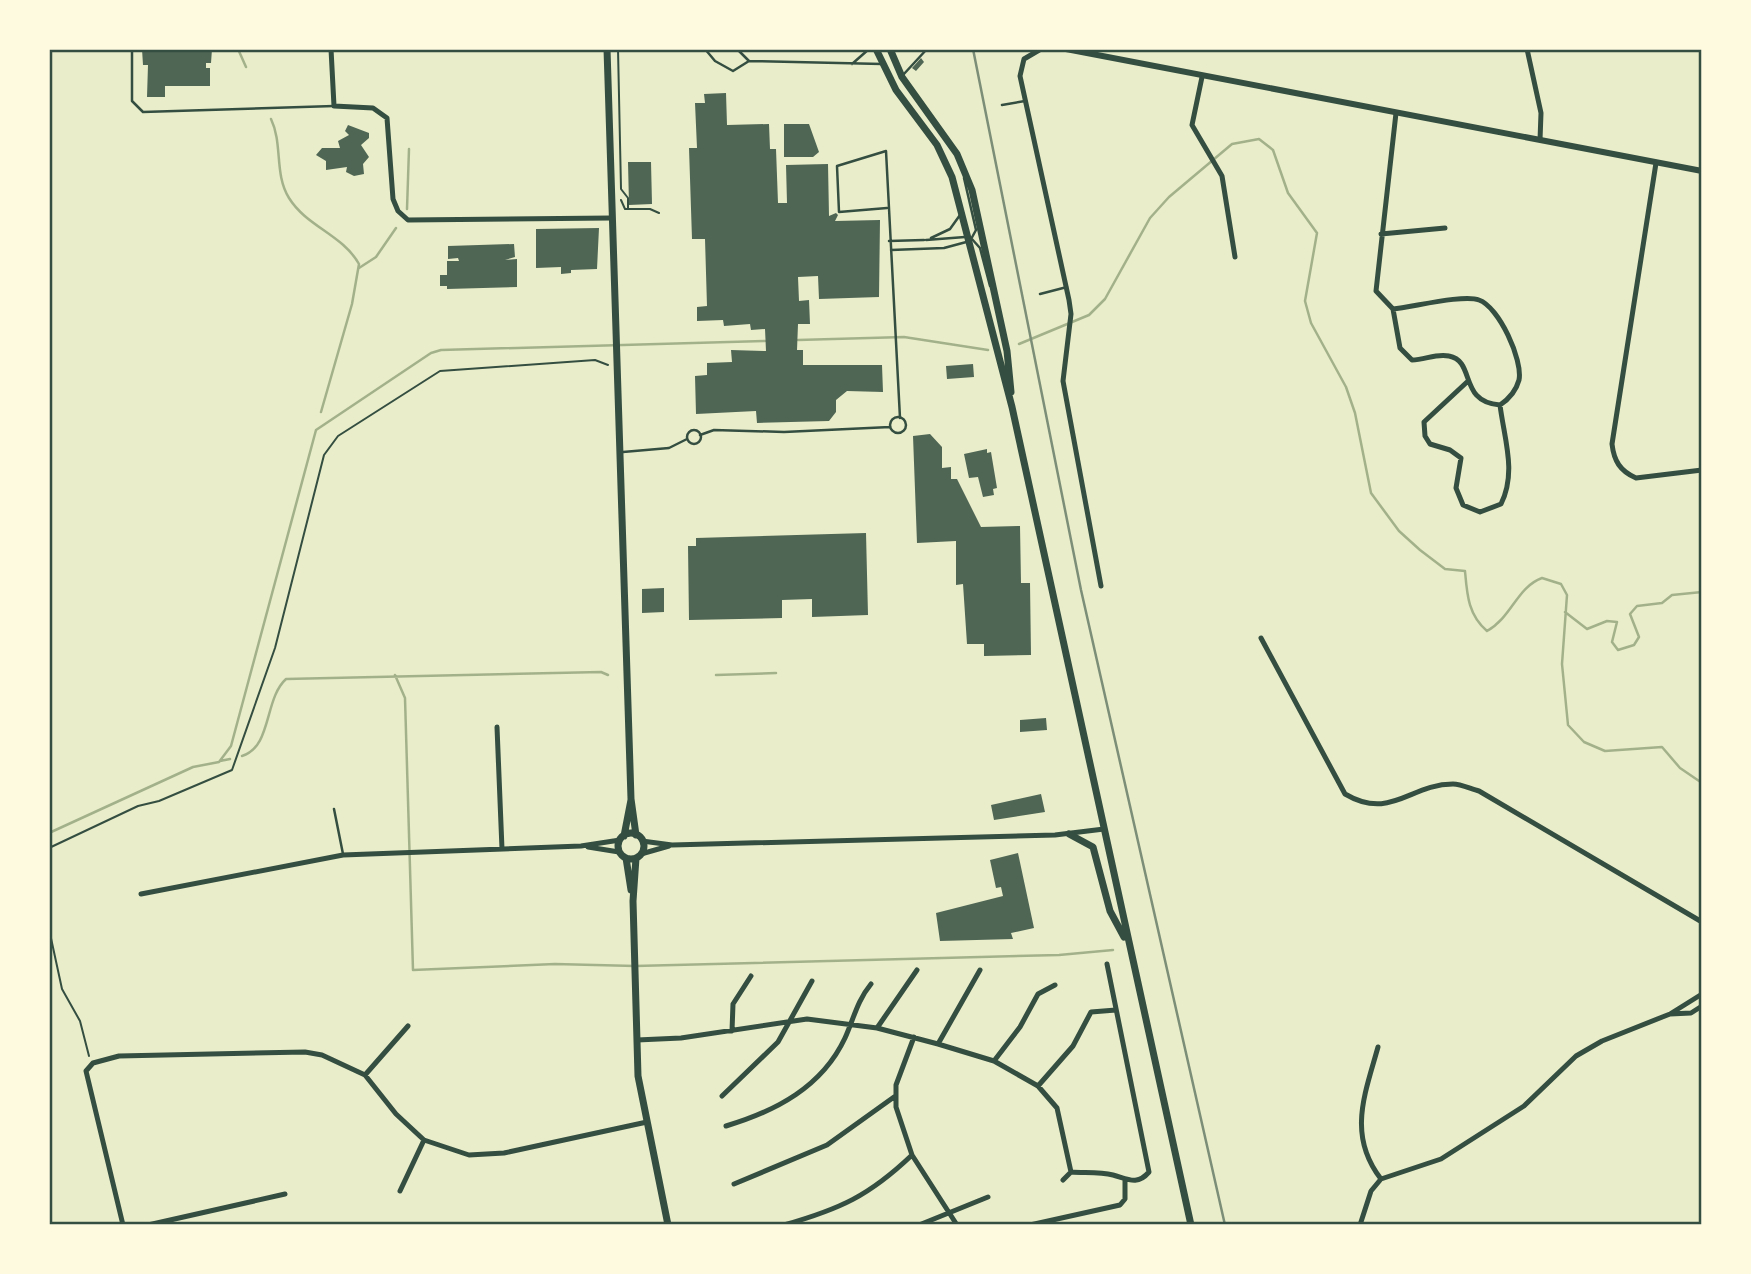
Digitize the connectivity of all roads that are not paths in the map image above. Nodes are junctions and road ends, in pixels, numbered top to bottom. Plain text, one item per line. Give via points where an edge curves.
1 (132, 49) edge
2 (331, 49) edge
3 (607, 49) edge
4 (705, 49) edge
5 (737, 49) edge
6 (869, 49) edge
7 (876, 49) edge
8 (890, 49) edge
9 (927, 49) edge
10 (1041, 49) edge
11 (1066, 49) edge
12 (1527, 49) edge
13 (749, 61) junction
14 (852, 64) junction
15 (881, 64) junction
16 (902, 77) junction
17 (1202, 77) junction
18 (1025, 101) junction
19 (1002, 105) dead end
20 (334, 106) junction
21 (1396, 113) junction
22 (1540, 140) junction
23 (1656, 163) junction
24 (964, 168) junction
25 (1702, 171) edge
26 (962, 206) junction
27 (887, 208) junction
28 (611, 218) junction
29 (1445, 228) dead end
30 (1381, 234) junction
31 (971, 239) junction
32 (926, 240) junction
33 (889, 241) junction
34 (891, 250) junction
35 (1235, 257) dead end
36 (1066, 287) junction
37 (1040, 294) dead end
38 (996, 299) junction
39 (1393, 309) junction
40 (1467, 382) junction
41 (1500, 405) junction
42 (1012, 407) junction
43 (900, 418) junction
44 (890, 427) junction
45 (700, 435) junction
46 (687, 439) junction
47 (619, 452) junction
48 (1702, 470) edge
49 (1101, 586) dead end
50 (1261, 638) dead end
51 (498, 727) dead end
52 (631, 799) junction
53 (334, 809) dead end
54 (1104, 829) junction
55 (1069, 834) junction
56 (622, 838) junction
57 (639, 838) junction
58 (671, 845) junction
59 (581, 846) junction
60 (502, 849) junction
61 (343, 855) junction
62 (623, 855) junction
63 (638, 856) junction
64 (141, 894) dead end
65 (633, 901) junction
66 (1702, 922) edge
67 (1129, 947) junction
68 (1107, 964) dead end
69 (917, 970) dead end
70 (980, 970) dead end
71 (751, 976) dead end
72 (812, 981) dead end
73 (871, 984) dead end
74 (1055, 985) dead end
75 (1702, 994) edge
76 (1702, 1006) edge
77 (1116, 1010) junction
78 (1670, 1014) junction
79 (788, 1021) junction
80 (850, 1023) junction
81 (408, 1026) dead end
82 (877, 1028) junction
83 (732, 1031) junction
84 (914, 1037) junction
85 (637, 1040) junction
86 (938, 1044) junction
87 (1378, 1047) dead end
88 (994, 1061) junction
89 (365, 1075) junction
90 (1038, 1086) junction
91 (722, 1096) dead end
92 (894, 1097) junction
93 (647, 1122) junction
94 (726, 1126) dead end
95 (424, 1140) junction
96 (912, 1155) junction
97 (1071, 1172) junction
98 (1381, 1179) junction
99 (1063, 1180) dead end
100 (1125, 1180) junction
101 (734, 1184) dead end
102 (400, 1191) dead end
103 (285, 1194) dead end
104 (988, 1197) dead end
105 (951, 1213) junction
106 (123, 1225) edge
107 (148, 1225) edge
108 (668, 1225) edge
109 (784, 1225) edge
110 (919, 1225) edge
111 (957, 1225) edge
112 (1030, 1225) edge
113 (1191, 1225) edge
114 (1360, 1225) edge

1 - 20 lane via 132,101 143,112
2 - 20 street
3 - 28 main road
4 - 13 lane via 729,71 737,71
5 - 13 lane
6 - 14 lane
7 - 15 main road
8 - 16 main road
9 - 16 lane
10 - 18 street via 1021,64
11 - 17 street
12 - 22 street via 1541,113
13 - 14 lane
14 - 15 lane
15 - 26 main road via 942,153
16 - 24 main road
17 - 21 street
17 - 35 street via 1192,125 1220,171
18 - 19 lane
18 - 36 street
20 - 28 street via 373,108 387,118 393,200 408,220
21 - 22 street
21 - 30 street
22 - 23 street
23 - 25 street
23 - 48 street via 1612,444 1614,460 1636,478
24 - 31 lane via 976,230
24 - 38 main road via 977,204
26 - 31 main road
26 - 32 lane via 953,226
27 - 27 lane via 886,151 837,166 839,212
27 - 33 lane
28 - 47 main road
29 - 30 street
30 - 39 street via 1376,291
31 - 32 lane
31 - 34 lane via 944,248
31 - 38 lane via 980,247
31 - 42 main road
32 - 33 lane
33 - 34 lane
34 - 43 lane
36 - 37 lane
36 - 49 street via 1071,314 1065,393
38 - 42 main road
39 - 40 street via 1400,348 1412,360 1452,356 1462,362
39 - 41 street via 1460,298 1480,300 1497,315 1519,363 1514,392
40 - 41 street via 1480,401
40 - 41 street via 1424,422 1425,436 1430,444 1461,458 1456,488 1463,505 1480,512 1501,504 1507,493 1509,451
42 - 54 main road
43 - 44 lane via 892,420
43 - 44 lane via 906,425 903,432 895,433
44 - 45 lane via 715,430
45 - 46 lane via 691,432
45 - 46 lane via 696,444
46 - 47 lane via 669,447
47 - 52 main road
50 - 66 street via 1345,794 1363,804 1385,803 1454,784 1479,791
51 - 60 street
52 - 56 main road
52 - 57 main road
53 - 61 lane
54 - 55 street
54 - 67 main road
55 - 58 street
55 - 67 main road via 1093,847 1110,911
56 - 57 main road
56 - 59 street
56 - 62 main road
57 - 58 street
57 - 63 main road
58 - 63 street
59 - 60 street
59 - 62 street
60 - 61 street
61 - 64 street
62 - 63 main road
62 - 65 main road
63 - 65 main road
65 - 85 main road
67 - 113 main road
68 - 77 street
69 - 82 street
70 - 86 street
71 - 83 street via 733,1004
72 - 79 street
73 - 80 street via 860,997
74 - 88 street via 1038,994
75 - 78 street
76 - 78 street via 1691,1013
77 - 90 street via 1091,1012 1073,1046
77 - 100 street via 1149,1172 1143,1179
78 - 98 street via 1576,1056 1524,1106 1441,1159
79 - 80 street
79 - 83 street
79 - 91 street via 778,1042
80 - 82 street
80 - 94 street via 834,1056 801,1092 764,1115
81 - 89 street
82 - 84 street
83 - 85 street
84 - 86 street
84 - 92 street
85 - 93 main road
86 - 88 street
87 - 98 street via 1360,1122
88 - 90 street
89 - 95 street
89 - 106 street via 305,1052 144,1054 93,1063 86,1079
90 - 97 street via 1057,1108
92 - 96 street
92 - 101 street via 827,1145
93 - 95 street via 481,1156
93 - 108 main road
95 - 102 street
96 - 105 street
96 - 109 street via 863,1197
97 - 99 street
97 - 100 street
98 - 114 street via 1371,1191
100 - 112 street via 1125,1199 1120,1205
103 - 107 street
104 - 105 street
105 - 110 street
105 - 111 street

